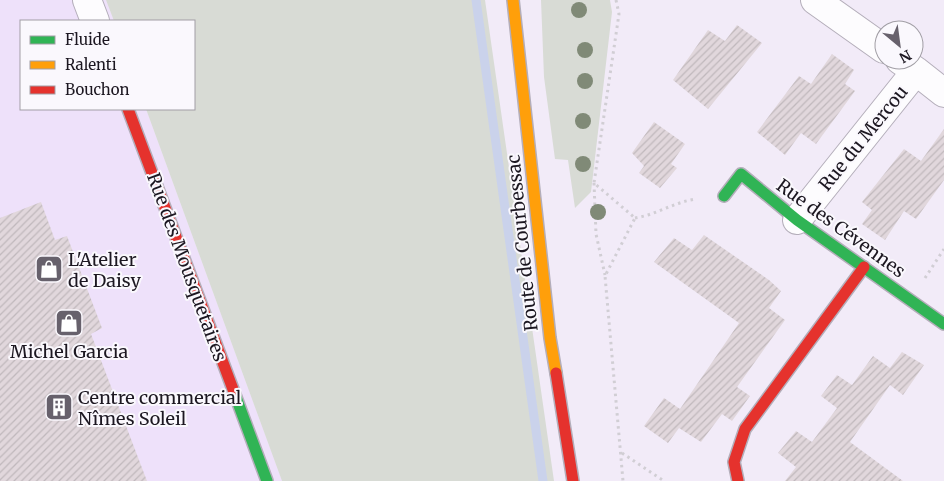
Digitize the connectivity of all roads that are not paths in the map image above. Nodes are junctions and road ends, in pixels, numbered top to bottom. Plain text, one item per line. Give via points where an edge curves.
1 (87, 0) edge
2 (512, 0) edge
3 (815, 0) edge
4 (95, 20) edge
5 (874, 42) edge
6 (905, 70) edge
7 (914, 70) edge
8 (944, 92) edge
9 (128, 110) edge
10 (724, 196) road end
11 (797, 220) junction
12 (864, 268) junction
13 (944, 324) edge
14 (267, 481) edge
15 (573, 481) edge
16 (738, 481) edge

1 - 4 street
2 - 15 street, Route de Courbessac via 550,338
3 - 5 street
6 - 11 street, Rue du Mercou
7 - 8 street
9 - 14 street, Rue des Mousquetaires
10 - 11 street, Rue des Cévennes via 741,174
11 - 12 street, Rue des Cévennes
12 - 13 street, Rue des Cévennes
12 - 16 street via 745,430 734,462

